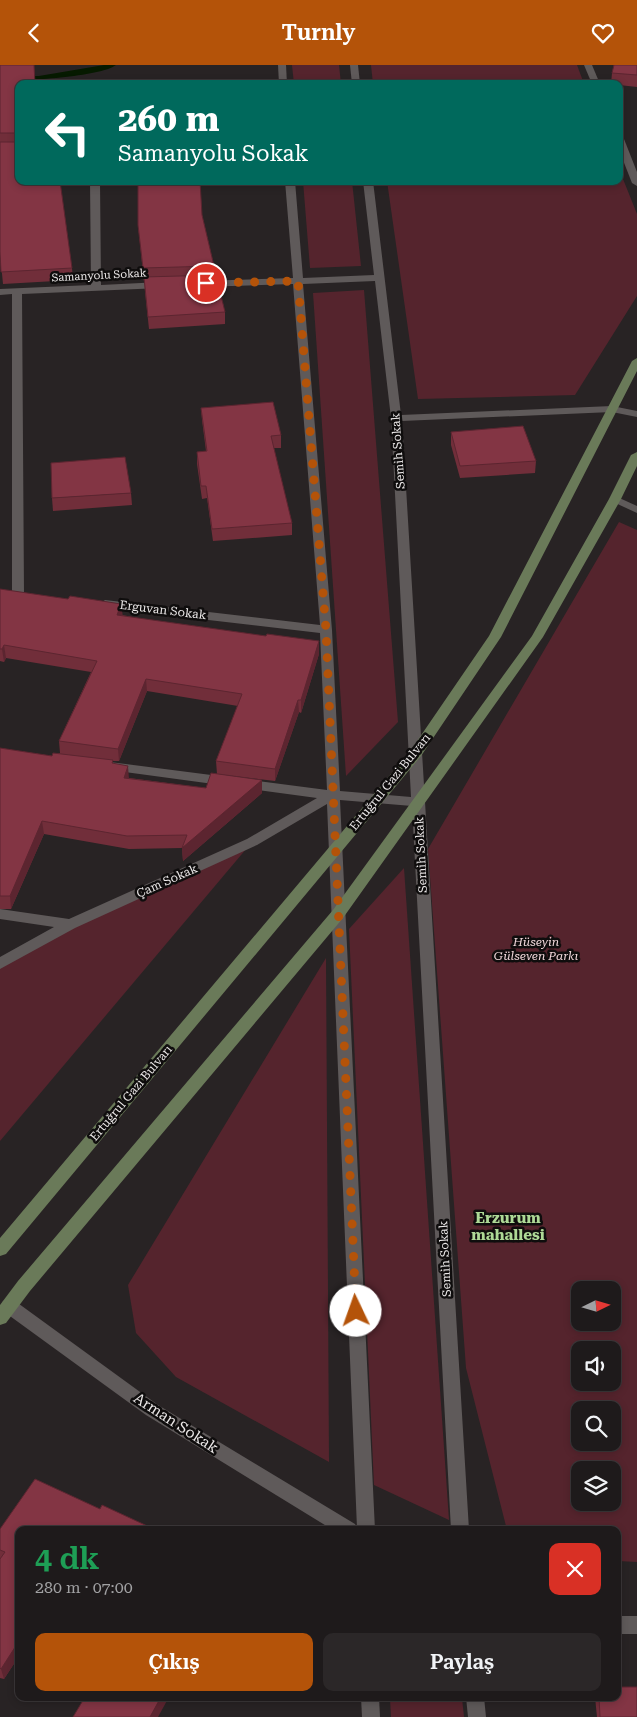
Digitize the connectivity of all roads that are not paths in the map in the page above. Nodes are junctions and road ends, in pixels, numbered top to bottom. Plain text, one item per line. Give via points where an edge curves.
1 (282, 65) edge
2 (354, 65) edge
3 (588, 65) edge
4 (283, 80) edge
5 (356, 80) edge
6 (594, 80) edge
7 (623, 149) edge
8 (637, 183) edge
9 (95, 185) edge
10 (290, 185) edge
11 (368, 185) edge
12 (379, 278) junction
13 (298, 281) junction
14 (173, 284) edge
15 (192, 284) edge
16 (96, 286) junction
17 (17, 291) junction
18 (0, 292) edge
19 (637, 361) edge
20 (612, 409) junction
21 (637, 414) edge
22 (396, 418) junction
23 (637, 455) edge
24 (614, 499) junction
25 (637, 510) edge
26 (18, 593) edge
27 (95, 602) edge
28 (326, 630) junction
29 (416, 753) junction
30 (97, 764) edge
31 (332, 795) junction
32 (378, 799) junction
33 (418, 802) junction
34 (335, 851) junction
35 (0, 914) edge
36 (338, 914) junction
37 (70, 924) junction
38 (0, 965) edge
39 (0, 1249) edge
40 (5, 1312) edge
41 (342, 1526) edge
42 (366, 1526) edge
43 (460, 1526) edge
44 (621, 1625) edge
45 (637, 1625) edge
46 (370, 1701) edge
47 (475, 1701) edge
48 (371, 1717) edge
49 (477, 1717) edge

1 - 4 street
2 - 5 street
3 - 6 street
7 - 8 street
9 - 16 street
10 - 13 street
11 - 12 street, Semih Sokak
12 - 13 street
12 - 22 street, Semih Sokak
13 - 15 street
13 - 28 street
14 - 16 street, Samanyolu Sokak
16 - 17 street, Samanyolu Sokak
17 - 18 street, Samanyolu Sokak
17 - 26 street
19 - 20 main road, Ertuğrul Gazi Bulvarı
20 - 21 street
20 - 22 street
20 - 29 main road, Ertuğrul Gazi Bulvarı via 496,637
22 - 29 street, Semih Sokak
23 - 24 main road
24 - 25 street
24 - 33 main road via 537,637
27 - 28 street, Erguvan Sokak
28 - 31 street
29 - 32 main road, Ertuğrul Gazi Bulvarı
29 - 33 street, Semih Sokak
30 - 31 street
31 - 32 street
31 - 34 street
31 - 37 street, Çam Sokak via 252,842
32 - 33 street
32 - 34 main road, Ertuğrul Gazi Bulvarı
33 - 36 main road
33 - 43 street, Semih Sokak
34 - 36 street
34 - 39 main road, Ertuğrul Gazi Bulvarı
35 - 37 street
36 - 40 main road
36 - 42 street
37 - 38 street, Çam Sokak
40 - 41 street, Arman Sokak via 152,1411
44 - 45 street
46 - 48 street
47 - 49 street

